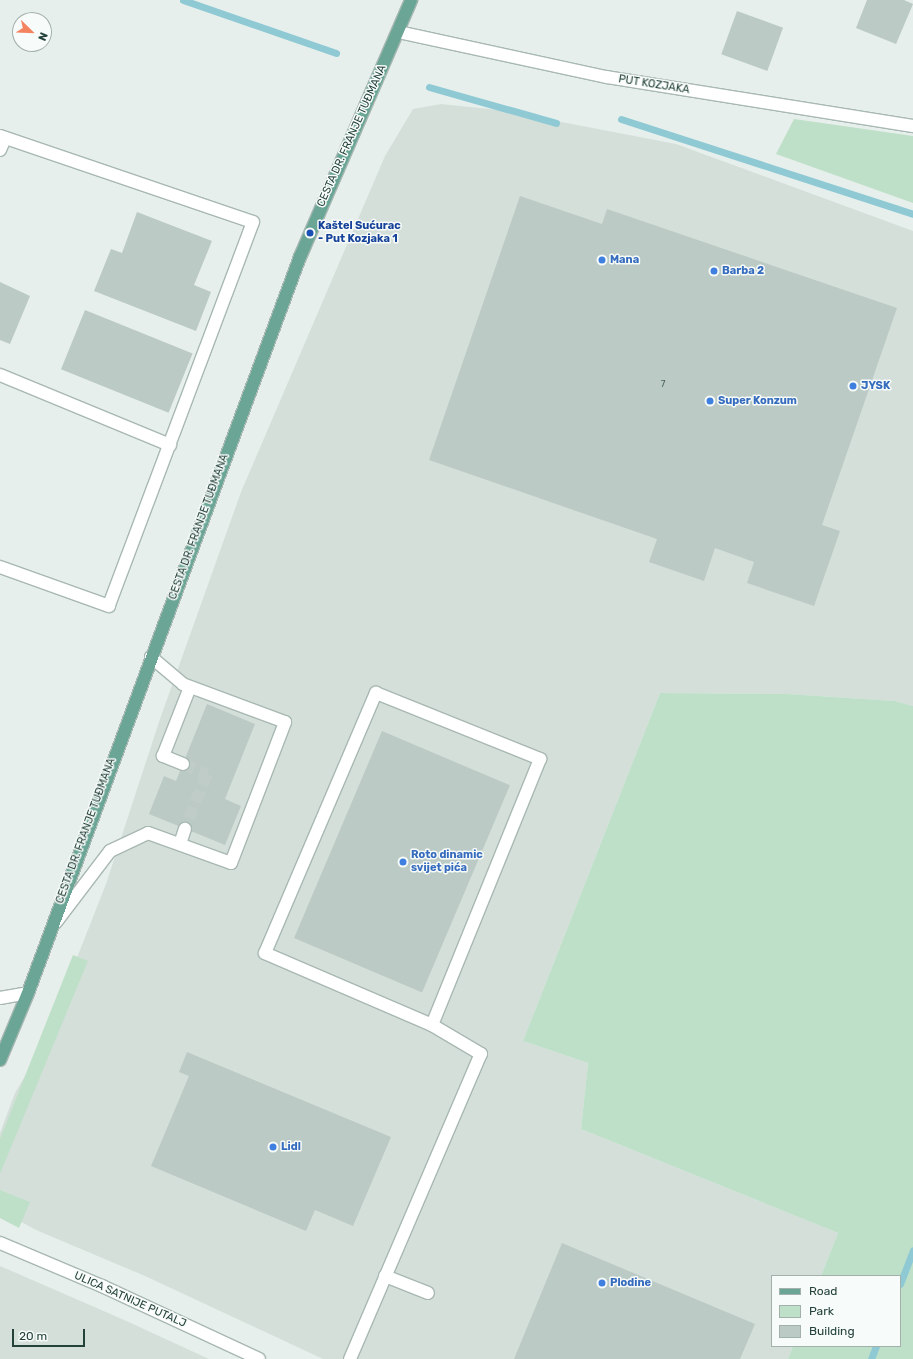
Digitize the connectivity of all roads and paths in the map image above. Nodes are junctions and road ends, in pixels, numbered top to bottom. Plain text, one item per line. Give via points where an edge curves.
1 (411, 0) edge
2 (398, 32) junction
3 (913, 126) edge
4 (2, 137) edge
5 (0, 150) edge
6 (0, 375) edge
7 (170, 445) junction
8 (0, 567) edge
9 (151, 656) junction
10 (190, 686) junction
11 (182, 764) tunnel mouth
12 (185, 829) tunnel mouth
13 (180, 844) junction
14 (50, 929) junction
15 (28, 992) junction
16 (0, 998) edge
17 (432, 1025) junction
18 (0, 1060) edge
19 (0, 1243) edge
20 (385, 1276) junction
21 (428, 1293) dead end
22 (259, 1359) edge
23 (350, 1359) edge

1 - 2 main road, CESTA DR. FRANJE TUĐMANA
2 - 3 street, PUT KOZJAKA via 607,77
2 - 9 main road, CESTA DR. FRANJE TUĐMANA via 300,256
4 - 5 street
4 - 7 street via 253,222
6 - 7 street
7 - 8 street via 109,606
9 - 10 street via 183,684
9 - 14 main road, CESTA DR. FRANJE TUĐMANA
10 - 11 street via 163,756
10 - 13 street via 285,722 231,863
12 - 13 street
13 - 14 street via 148,833 110,851
14 - 15 main road, CESTA DR. FRANJE TUĐMANA
15 - 16 street
15 - 18 main road, CESTA DR. FRANJE TUĐMANA
17 - 17 street via 540,759 376,693 265,952
17 - 20 street via 481,1054
19 - 22 street, ULICA SATNIJE PUTALJ via 102,1286
20 - 21 street
20 - 23 street

